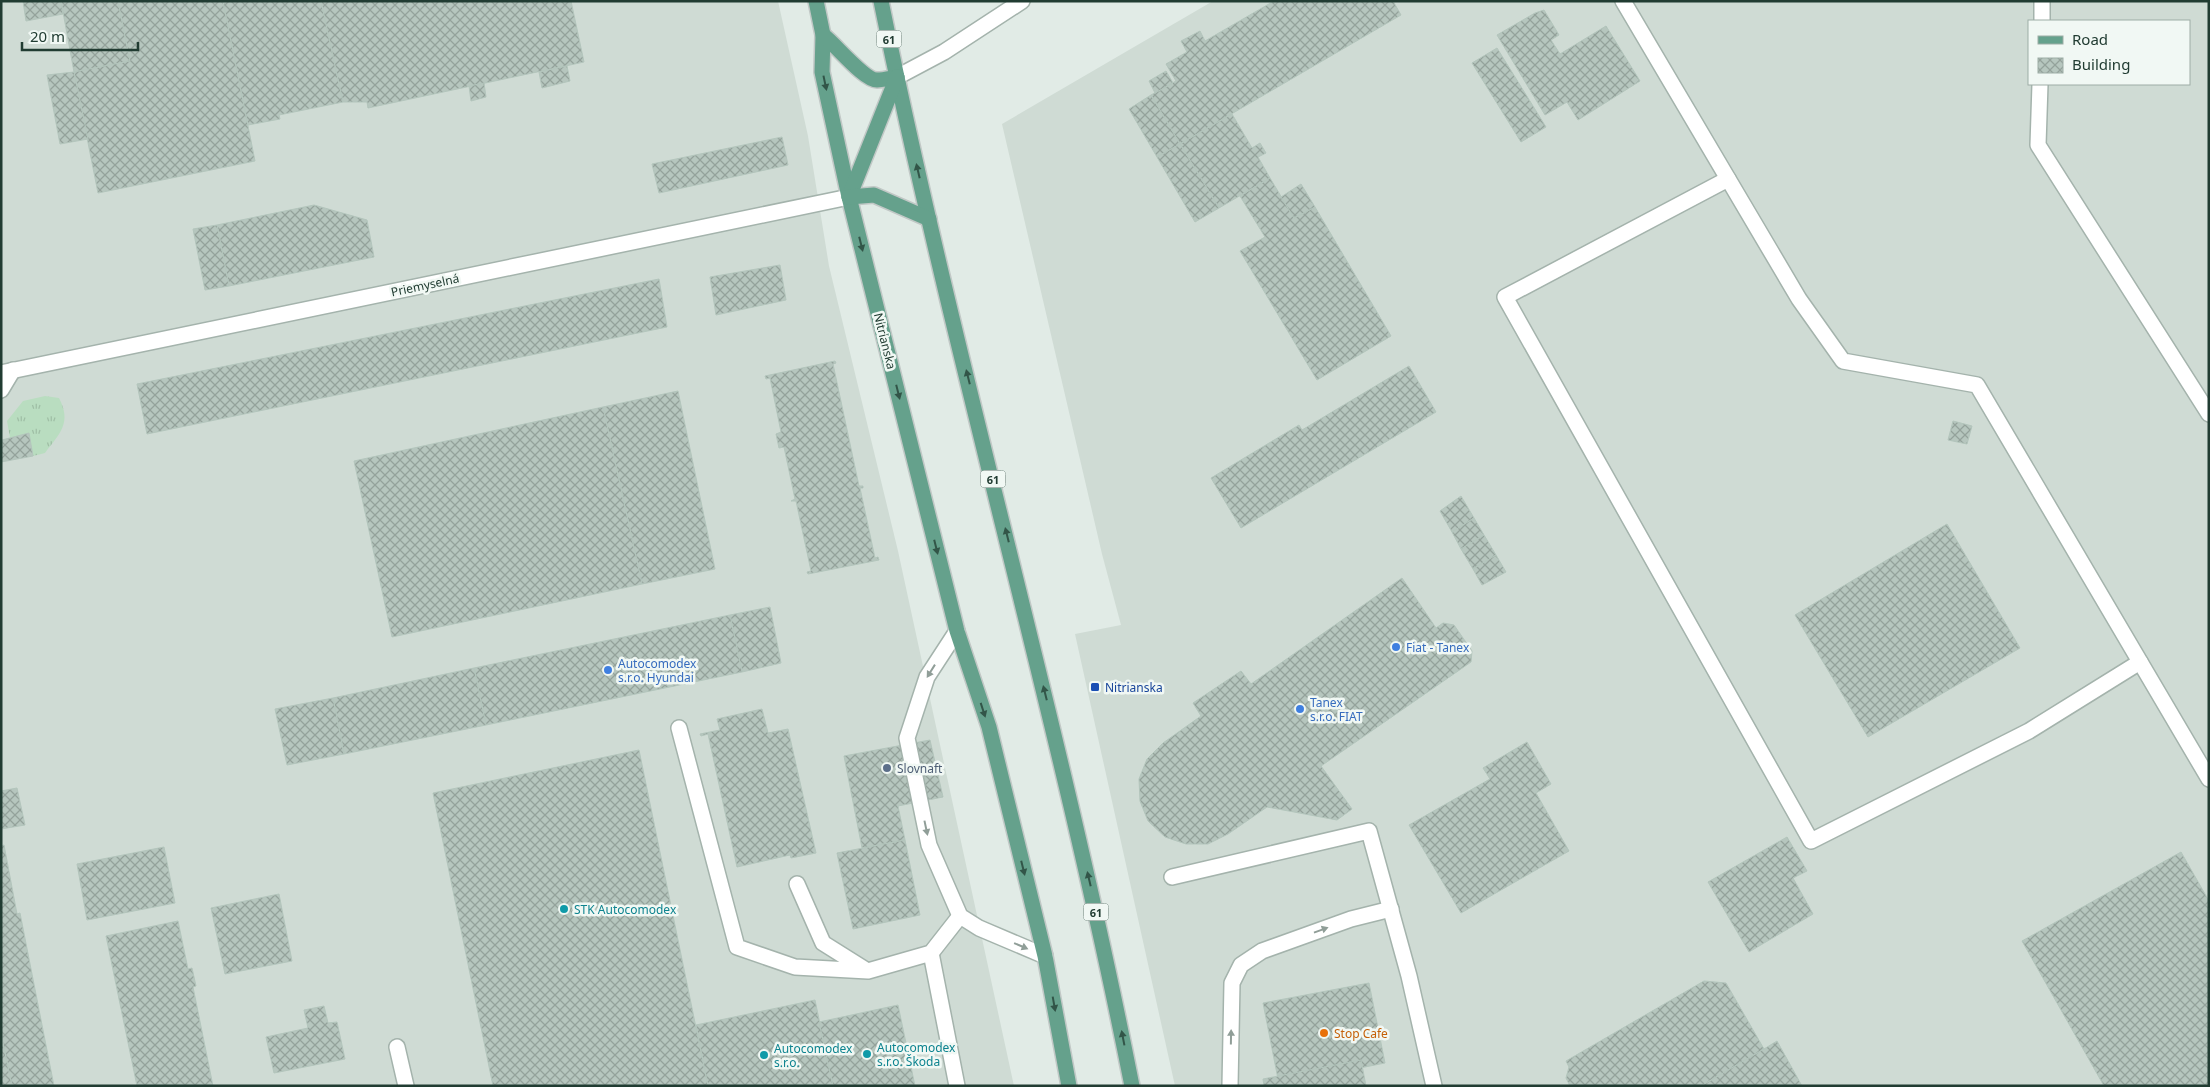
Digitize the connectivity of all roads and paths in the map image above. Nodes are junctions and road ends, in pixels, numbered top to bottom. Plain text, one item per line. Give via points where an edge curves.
1 (816, 1) edge
2 (882, 1) edge
3 (1022, 1) edge
4 (1623, 1) edge
5 (2042, 1) edge
6 (2042, 20) edge
7 (823, 35) junction
8 (897, 77) junction
9 (2040, 85) edge
10 (1728, 179) junction
11 (849, 197) junction
12 (929, 219) junction
13 (7, 371) edge
14 (1, 390) edge
15 (2209, 414) edge
16 (957, 630) junction
17 (2140, 662) junction
18 (679, 728) dead end
19 (2209, 779) edge
20 (1172, 877) dead end
21 (797, 884) dead end
22 (1391, 909) junction
23 (960, 916) junction
24 (931, 953) junction
25 (1045, 956) junction
26 (868, 971) junction
27 (397, 1047) dead end
28 (406, 1086) edge
29 (957, 1086) edge
30 (1069, 1086) edge
31 (1132, 1086) edge
32 (1230, 1086) edge
33 (1434, 1086) edge

1 - 7 main road, Nitrianska
2 - 8 main road, 61
3 - 8 street via 944,52
4 - 10 street
5 - 6 street
7 - 8 main road via 861,73 876,80
7 -> 11 main road, Nitrianska via 822,72
8 - 11 main road
12 -> 8 main road, 61
9 - 15 street via 2038,145
10 - 17 street via 1799,299 1843,361 1977,385
10 - 17 street via 1505,297 1810,841 2029,731
11 - 12 main road via 874,195
11 - 13 street, Priemyselná
11 -> 16 main road, Nitrianska
31 -> 12 main road, 61 via 1106,953 1057,740
13 - 14 street
16 -> 23 street via 927,677 907,738 929,845
16 -> 25 main road, Nitrianska via 989,727
17 - 19 street
18 - 26 street via 737,947 795,967
20 - 22 street via 1368,831
21 - 26 street via 823,943
32 -> 22 street via 1232,983 1241,965 1262,951 1351,919
22 - 33 street
23 - 24 street
23 -> 25 street via 979,928
24 - 26 street
24 - 29 street
25 -> 30 main road, Nitrianska
27 - 28 street

